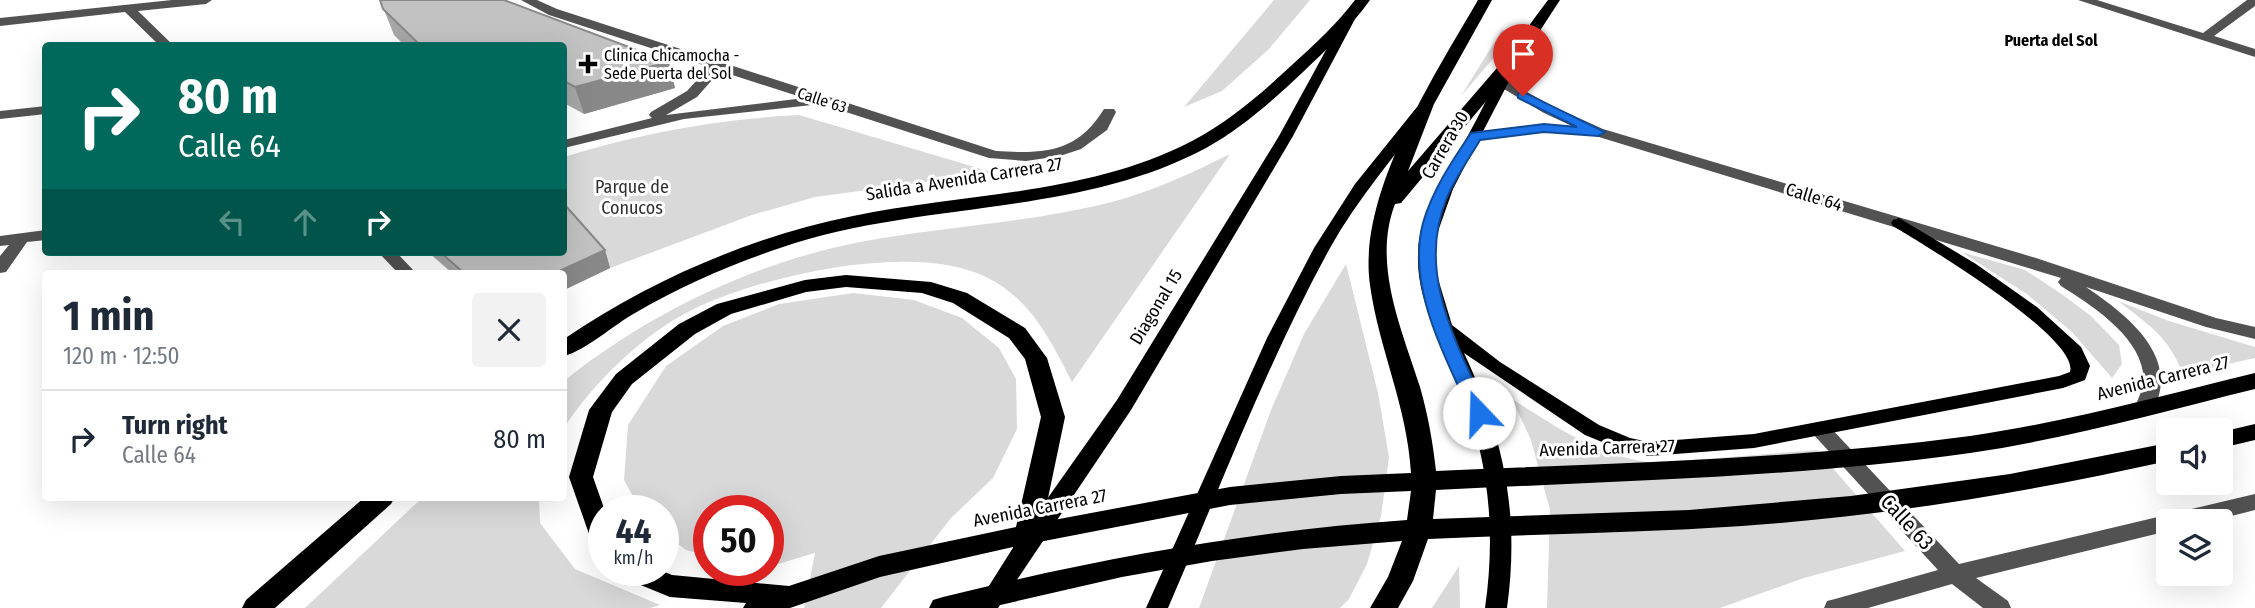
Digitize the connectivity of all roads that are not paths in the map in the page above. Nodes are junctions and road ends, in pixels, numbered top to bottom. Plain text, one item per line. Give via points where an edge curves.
1 (200, 0) edge
2 (206, 0) edge
3 (527, 0) edge
4 (1363, 0) edge
5 (1486, 0) edge
6 (1554, 0) edge
7 (2084, 0) edge
8 (2255, 0) edge
9 (128, 8) junction
10 (1349, 19) junction
11 (0, 22) edge
12 (2205, 37) junction
13 (164, 42) edge
14 (2255, 53) edge
15 (1515, 57) junction
16 (717, 66) junction
17 (1503, 83) junction
18 (823, 100) junction
19 (1426, 104) junction
20 (42, 110) edge
21 (1109, 112) dead end
22 (0, 115) edge
23 (637, 124) junction
24 (1598, 132) junction
25 (1475, 136) junction
26 (567, 143) edge
27 (1382, 214) junction
28 (1899, 223) junction
29 (42, 236) edge
30 (22, 238) junction
31 (0, 241) edge
32 (390, 256) edge
33 (2030, 262) junction
34 (0, 268) edge
35 (405, 270) edge
36 (1442, 327) junction
37 (2255, 333) edge
38 (567, 347) edge
39 (2255, 382) edge
40 (2144, 409) junction
41 (1820, 429) junction
42 (2255, 432) edge
43 (2233, 437) edge
44 (2156, 455) edge
45 (588, 497) edge
46 (377, 501) edge
47 (2255, 502) edge
48 (2226, 509) edge
49 (2156, 526) edge
50 (1024, 549) junction
51 (1955, 574) junction
52 (670, 586) edge
53 (792, 596) junction
54 (256, 608) edge
55 (757, 608) edge
56 (943, 608) edge
57 (986, 608) edge
58 (1157, 608) edge
59 (1384, 608) edge
60 (1496, 608) edge
61 (1835, 608) edge
62 (2000, 608) edge

1 - 2 street
1 - 9 street
3 - 16 street, Calle 63
4 - 10 highway, Salida a Avenida Carrera 27
5 - 19 highway
6 - 15 main road, Carrera 30
7 - 12 street
8 - 12 street
9 - 11 street
9 - 13 street
10 - 38 highway, Salida a Avenida Carrera 27 via 1249,113 1154,164 1088,182 851,222 766,247 650,296
10 - 50 main road, Diagonal 15 via 1286,136 1124,405
12 - 14 street
15 - 17 main road, Carrera 30
15 - 27 highway
16 - 18 street, Calle 63
16 - 23 street via 692,94
17 - 24 street, Calle 64
17 - 25 main road, Carrera 30
18 - 21 street, Calle 63 via 971,149 1021,158 1070,148 1100,128
18 - 23 street
19 - 27 highway
19 - 58 main road via 1360,187 1322,248 1276,338
20 - 22 street
23 - 26 street
24 - 25 street, Calle 64 via 1544,128
24 - 28 street, Calle 64
25 - 36 main road, Carrera 30 via 1439,198 1430,225 1426,255
27 - 59 highway via 1378,292 1421,436 1426,492 1409,561
28 - 33 street, Calle 64
28 - 41 main road via 1981,274 2048,324 2078,358 2078,376
29 - 30 street
30 - 31 street
30 - 34 street
32 - 35 street
33 - 37 street, Calle 64
33 - 40 street, Calle 64 via 2105,307 2131,333 2148,360 2152,386
36 - 41 main road via 1592,430 1626,444 1671,449
36 - 60 main road, Carrera 30 via 1470,388 1497,472 1503,514
39 - 40 highway, Avenida Carrera 27
40 - 53 highway, Avenida Carrera 27 via 1971,444 1788,464 1380,483 1230,496 970,546 879,567
41 - 51 street, Calle 63
42 - 43 highway
44 - 56 highway via 2009,483 1848,506 1743,516 1438,528 1225,548 1125,565
45 - 50 highway via 581,477 601,410 624,379 687,329 724,309 805,286 846,281 925,287 960,298 1017,333 1037,358 1053,417
46 - 54 highway
47 - 48 street
49 - 51 street
50 - 57 main road, Diagonal 15
51 - 61 street
51 - 62 street, Calle 63
52 - 53 highway
53 - 55 highway, Avenida Carrera 27

